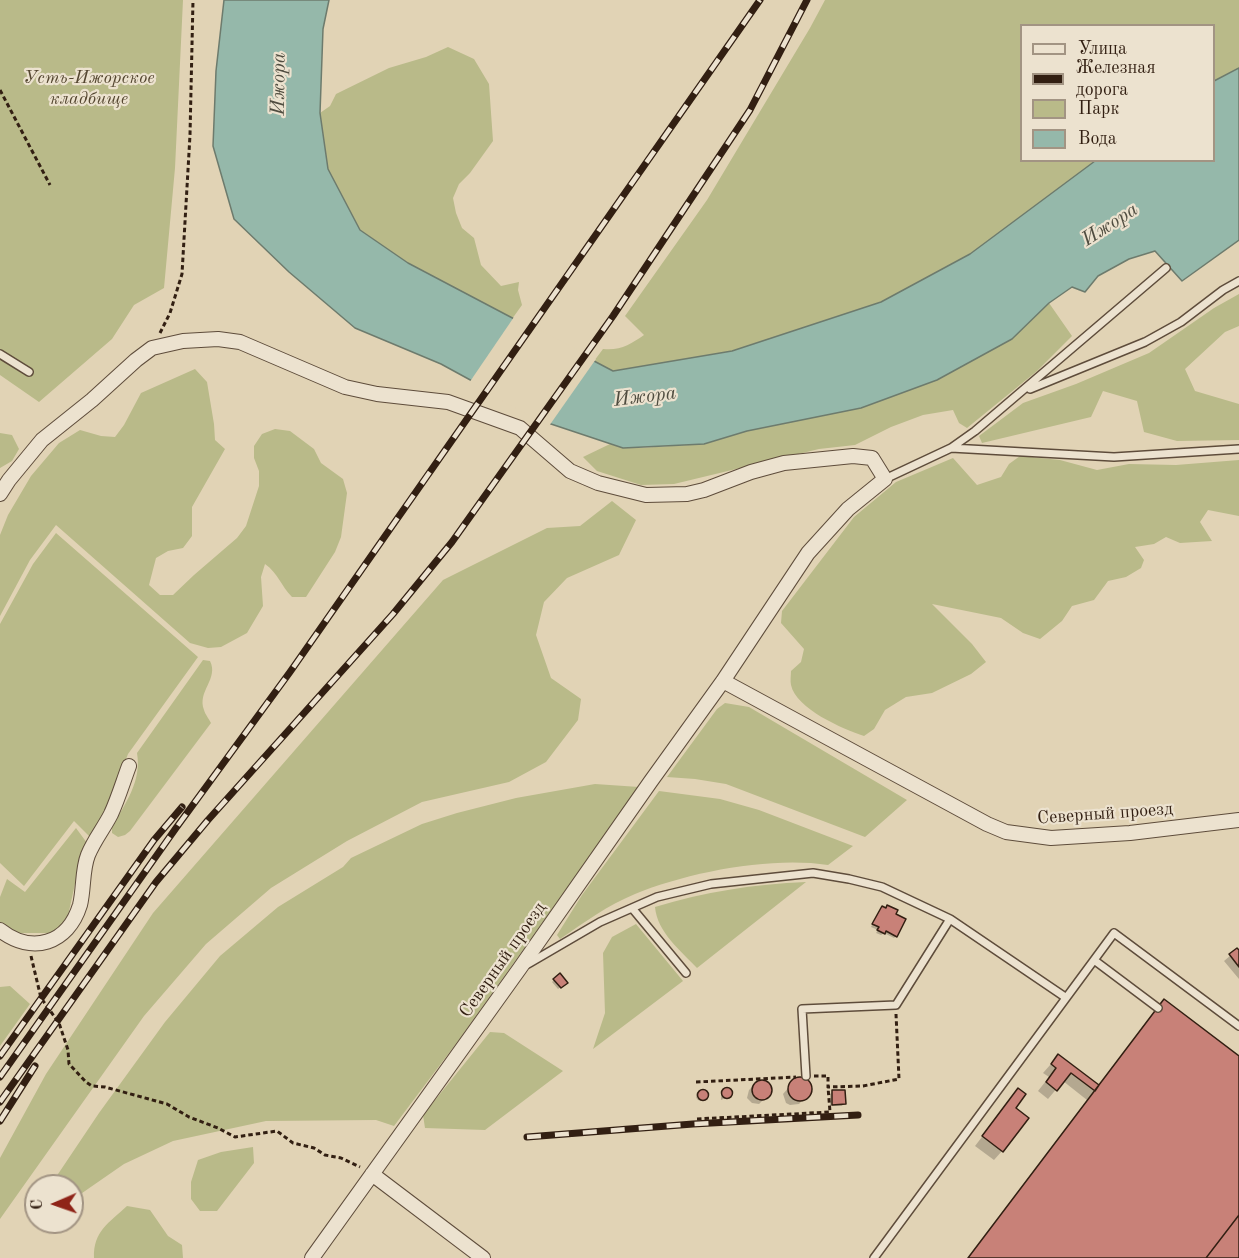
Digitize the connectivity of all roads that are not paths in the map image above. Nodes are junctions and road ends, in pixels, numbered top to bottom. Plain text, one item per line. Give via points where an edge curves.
1 (1166, 268) dead end
2 (1239, 280) edge
3 (0, 354) edge
4 (29, 372) dead end
5 (1022, 392) junction
6 (951, 448) junction
7 (1239, 449) edge
8 (885, 479) junction
9 (0, 494) edge
10 (723, 681) junction
11 (129, 766) dead end
12 (1239, 820) edge
13 (632, 908) junction
14 (950, 919) junction
15 (0, 930) edge
16 (1094, 960) junction
17 (520, 968) junction
18 (686, 973) dead end
19 (1065, 997) junction
20 (1158, 1008) dead end
21 (1239, 1026) edge
22 (806, 1077) dead end
23 (372, 1174) junction
24 (312, 1258) edge
25 (483, 1258) edge
26 (874, 1258) edge

1 - 5 lane
2 - 5 lane via 1181,322 1145,342
3 - 4 lane
5 - 6 lane
6 - 7 lane via 1114,457
6 - 8 lane
8 - 9 street via 872,458 853,456 784,463 687,494 646,495 570,471 520,428 448,402 345,387 240,342 218,339 152,348 42,440
8 - 10 street, Северный проезд via 848,509 808,553
10 - 12 street, Северный проезд via 1006,832 1051,838
10 - 17 street, Северный проезд
11 - 15 street via 111,813 87,857 80,906 68,929 55,939 36,945 12,940
13 - 14 lane via 657,897 711,884 813,873 882,887
13 - 17 lane
13 - 18 lane
14 - 19 lane
14 - 22 lane via 896,1005 802,1009
16 - 19 lane
16 - 20 lane
16 - 21 lane via 1114,933
17 - 23 street, Северный проезд
19 - 26 lane
23 - 24 street, Северный проезд
23 - 25 street

